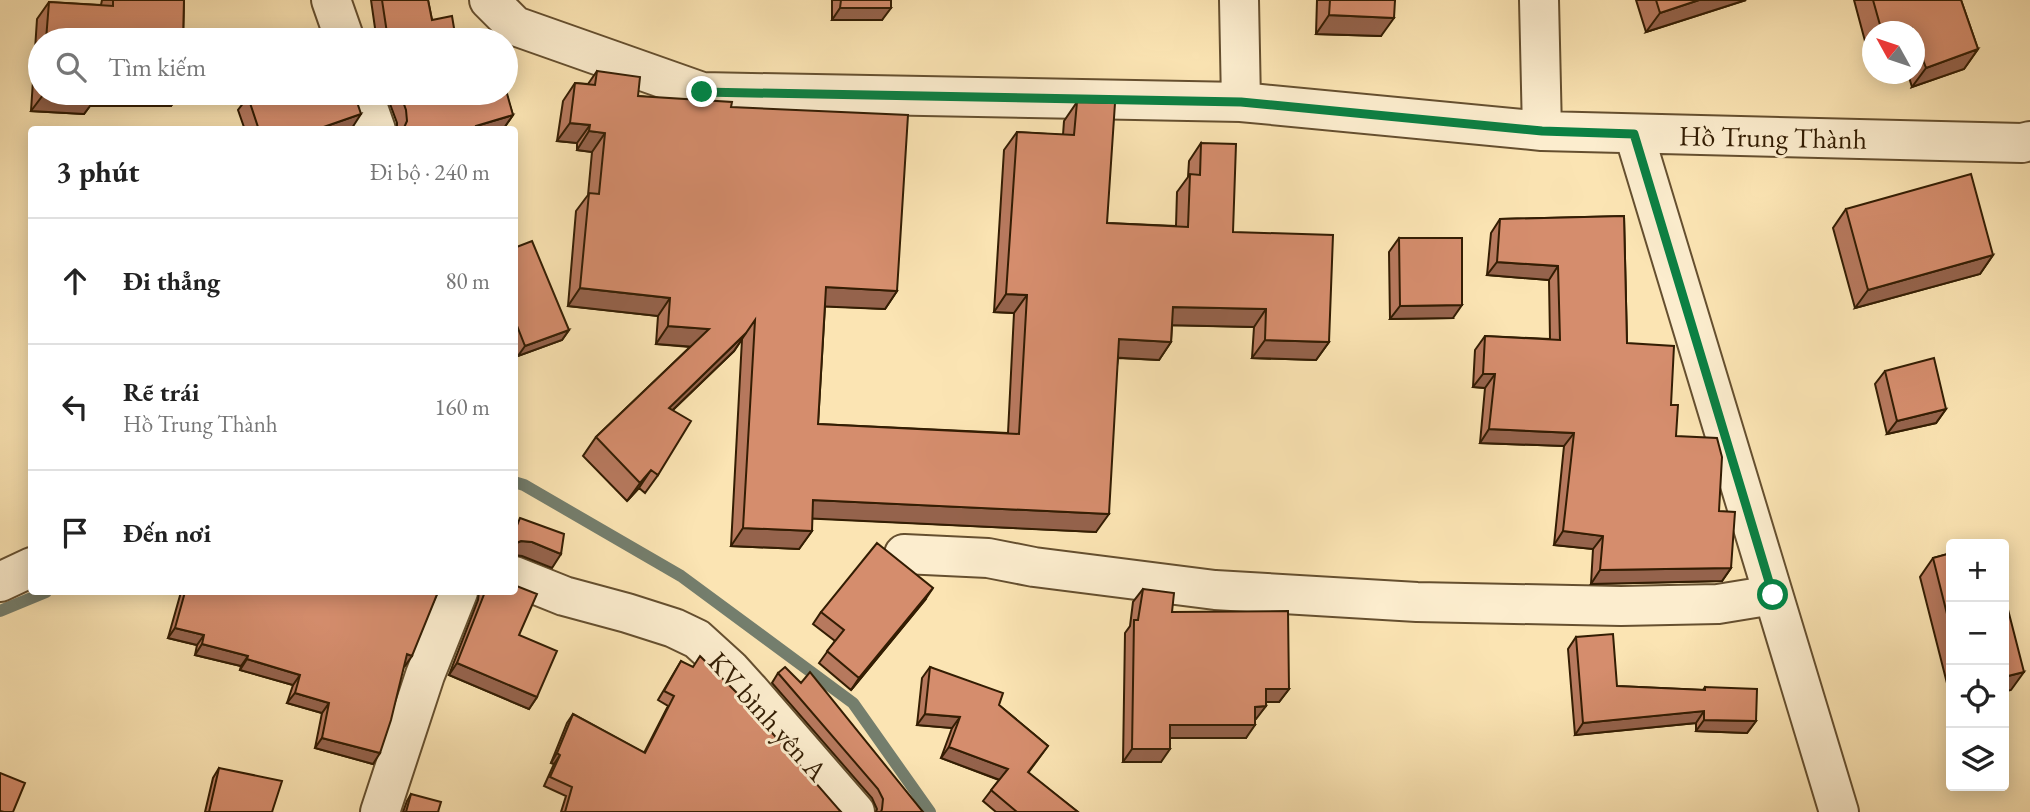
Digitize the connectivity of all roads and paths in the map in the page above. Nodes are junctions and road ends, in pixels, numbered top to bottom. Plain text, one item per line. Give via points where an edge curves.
1 (331, 0) edge
2 (489, 0) edge
3 (1239, 0) edge
4 (1539, 0) edge
5 (341, 28) edge
6 (1241, 102) junction
7 (367, 105) edge
8 (375, 126) edge
9 (1542, 131) junction
10 (1634, 134) junction
11 (2030, 141) edge
12 (904, 554) dead end
13 (28, 569) edge
14 (518, 578) edge
15 (0, 582) edge
16 (457, 595) edge
17 (1773, 595) junction
18 (380, 812) edge
19 (855, 812) edge
20 (1839, 812) edge

1 - 5 street
2 - 6 street, Hồ Trung Thành via 515,26 702,92
3 - 6 street
4 - 9 street
6 - 9 street, Hồ Trung Thành
7 - 8 street
9 - 10 street, Hồ Trung Thành
10 - 11 street, Hồ Trung Thành
10 - 17 street
12 - 17 street via 988,558 1215,590 1417,601 1621,606 1718,604
13 - 15 street
14 - 19 street, KV bình yên A via 697,639 730,668
16 - 18 street
17 - 20 street

